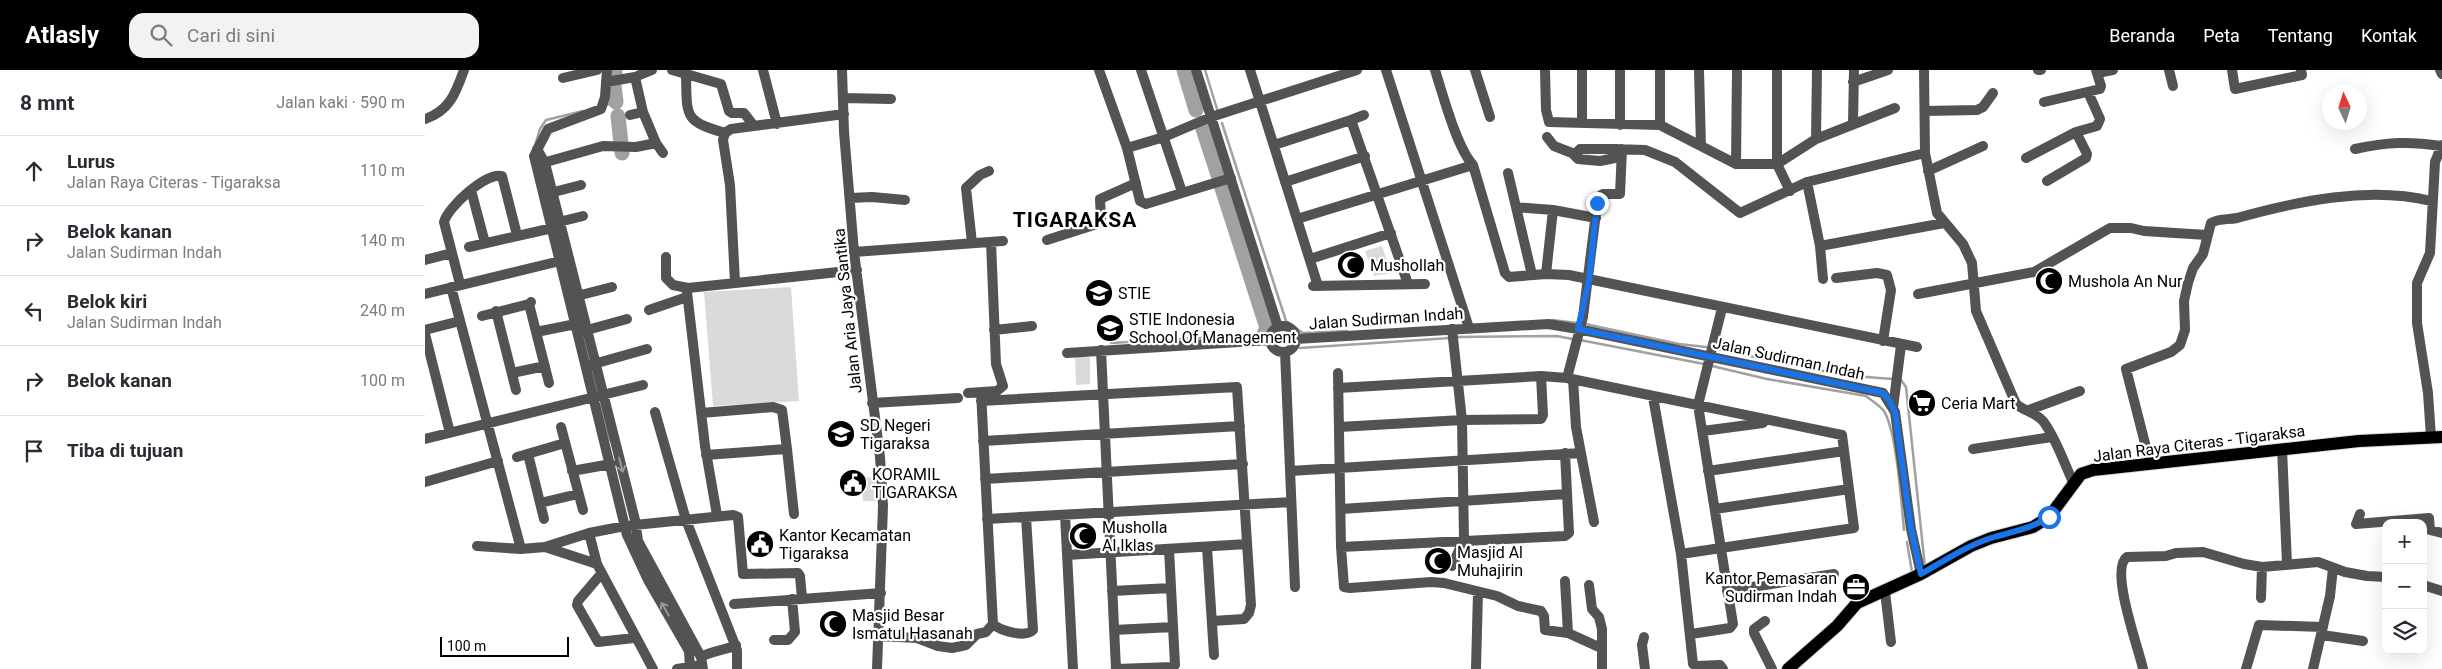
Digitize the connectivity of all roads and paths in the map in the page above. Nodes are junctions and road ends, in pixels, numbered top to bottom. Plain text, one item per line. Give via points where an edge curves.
1 (464, 70) edge
2 (597, 70) edge
3 (607, 70) edge
4 (652, 70) edge
5 (672, 70) edge
6 (763, 70) edge
7 (842, 70) edge
8 (1099, 70) edge
9 (1141, 70) edge
10 (1197, 70) edge
11 (1250, 70) edge
12 (1357, 70) edge
13 (1386, 70) edge
14 (1435, 70) edge
15 (1475, 70) edge
16 (1545, 70) edge
17 (1582, 70) edge
18 (1620, 70) edge
19 (1660, 70) edge
20 (1699, 70) edge
21 (1737, 70) edge
22 (1777, 70) edge
23 (1817, 70) edge
24 (1854, 70) edge
25 (1888, 70) edge
26 (1924, 70) edge
27 (2113, 70) edge
28 (2169, 70) edge
29 (2232, 70) edge
30 (2267, 70) edge
31 (2301, 70) edge
32 (2440, 70) edge
33 (2097, 72) edge
34 (2442, 74) edge
35 (686, 76) junction
36 (635, 77) junction
37 (563, 78) dead end
38 (606, 82) junction
39 (1853, 82) junction
40 (2268, 82) junction
41 (2173, 86) dead end
42 (2088, 92) junction
43 (1993, 93) dead end
44 (843, 98) junction
45 (891, 99) dead end
46 (1260, 101) junction
47 (2044, 102) dead end
48 (1895, 108) dead end
49 (1925, 111) junction
50 (643, 112) junction
51 (844, 114) junction
52 (630, 115) dead end
53 (1364, 115) dead end
54 (1211, 116) junction
55 (1490, 117) dead end
56 (425, 119) edge
57 (1351, 120) junction
58 (1582, 123) junction
59 (777, 124) junction
60 (1660, 124) junction
61 (1853, 124) junction
62 (1620, 125) junction
63 (754, 126) junction
64 (2076, 132) junction
65 (725, 133) junction
66 (1164, 137) junction
67 (1547, 137) dead end
68 (1817, 139) junction
69 (656, 143) junction
70 (1274, 145) junction
71 (1701, 146) junction
72 (1983, 146) dead end
73 (2442, 146) edge
74 (1127, 148) junction
75 (1618, 149) junction
76 (2355, 149) dead end
77 (1925, 153) junction
78 (663, 154) dead end
79 (1365, 156) junction
80 (2026, 158) dead end
81 (540, 164) junction
82 (1736, 164) junction
83 (1777, 164) junction
84 (1473, 165) junction
85 (989, 171) dead end
86 (1928, 171) junction
87 (1508, 173) dead end
88 (1231, 178) junction
89 (1422, 180) junction
90 (2047, 181) dead end
91 (1285, 182) junction
92 (1807, 182) junction
93 (1136, 184) junction
94 (581, 185) dead end
95 (471, 190) junction
96 (1790, 191) junction
97 (1181, 192) junction
98 (547, 194) junction
99 (1379, 194) junction
100 (850, 198) junction
101 (905, 200) dead end
102 (2431, 201) junction
103 (1516, 207) junction
104 (1553, 210) junction
105 (583, 216) dead end
106 (1596, 218) junction
107 (1297, 219) junction
108 (1944, 223) junction
109 (557, 226) junction
110 (1391, 233) junction
111 (517, 235) junction
112 (2207, 235) junction
113 (1047, 240) dead end
114 (991, 242) junction
115 (1003, 242) dead end
116 (485, 243) junction
117 (972, 243) junction
118 (1820, 246) junction
119 (469, 247) dead end
120 (452, 252) junction
121 (854, 252) junction
122 (666, 257) dead end
123 (1310, 259) junction
124 (425, 260) edge
125 (560, 261) junction
126 (857, 270) junction
127 (1546, 274) junction
128 (1532, 275) junction
129 (1836, 278) dead end
130 (1823, 279) dead end
131 (1589, 280) junction
132 (735, 282) junction
133 (1408, 284) junction
134 (1425, 284) dead end
135 (1973, 285) junction
136 (456, 286) junction
137 (612, 287) dead end
138 (688, 292) junction
139 (425, 294) edge
140 (1918, 294) dead end
141 (577, 296) junction
142 (1722, 308) junction
143 (649, 310) dead end
144 (496, 311) junction
145 (482, 316) dead end
146 (627, 319) dead end
147 (460, 321) junction
148 (1032, 326) dead end
149 (1278, 327) junction
150 (1469, 328) junction
151 (580, 329) junction
152 (1452, 329) junction
153 (1578, 329) junction
154 (994, 330) junction
155 (425, 332) edge
156 (536, 332) junction
157 (1296, 339) junction
158 (1270, 340) junction
159 (1883, 341) junction
160 (1901, 345) junction
161 (1917, 347) dead end
162 (647, 349) dead end
163 (1101, 350) junction
164 (1285, 352) junction
165 (1067, 353) dead end
166 (1711, 356) junction
167 (590, 365) junction
168 (545, 366) junction
169 (512, 373) junction
170 (1338, 373) dead end
171 (1541, 376) junction
172 (1570, 378) junction
173 (1459, 380) junction
174 (549, 383) dead end
175 (643, 386) dead end
176 (1338, 388) junction
177 (516, 390) dead end
178 (2080, 391) dead end
179 (969, 393) dead end
180 (1103, 394) junction
181 (599, 397) junction
182 (981, 397) junction
183 (1653, 397) junction
184 (957, 398) dead end
185 (872, 404) junction
186 (1698, 405) junction
187 (1893, 408) junction
188 (2029, 410) junction
189 (655, 412) dead end
190 (701, 414) junction
191 (1462, 420) junction
192 (1771, 422) junction
193 (487, 424) junction
194 (1240, 426) junction
195 (561, 427) dead end
196 (1339, 427) junction
197 (1703, 431) junction
198 (450, 433) junction
199 (1105, 434) junction
200 (2436, 437) edge
201 (2052, 438) junction
202 (425, 439) edge
203 (983, 441) junction
204 (565, 443) junction
205 (787, 449) junction
206 (1973, 449) dead end
207 (2281, 449) junction
208 (1844, 451) junction
209 (1565, 453) junction
210 (1581, 453) junction
211 (528, 454) junction
212 (706, 455) junction
213 (517, 457) dead end
214 (1463, 460) junction
215 (498, 461) junction
216 (2150, 463) junction
217 (611, 464) junction
218 (1243, 464) junction
219 (1341, 468) junction
220 (573, 471) junction
221 (1290, 471) junction
222 (1708, 471) junction
223 (1107, 472) junction
224 (985, 480) junction
225 (425, 482) edge
226 (2073, 482) junction
227 (1849, 489) junction
228 (578, 494) junction
229 (1567, 494) junction
230 (1464, 501) junction
231 (1291, 502) junction
232 (540, 503) junction
233 (1245, 505) junction
234 (1341, 509) junction
235 (1715, 509) junction
236 (583, 510) dead end
237 (1108, 513) junction
238 (794, 514) dead end
239 (2360, 514) dead end
240 (717, 515) junction
241 (1065, 515) junction
242 (1026, 517) junction
243 (544, 519) dead end
244 (987, 519) junction
245 (686, 520) junction
246 (1594, 522) dead end
247 (636, 525) junction
248 (625, 526) junction
249 (589, 533) junction
250 (2442, 533) edge
251 (1464, 539) junction
252 (1247, 544) junction
253 (477, 546) dead end
254 (545, 547) junction
255 (1207, 547) junction
256 (1341, 547) junction
257 (1719, 548) junction
258 (521, 549) junction
259 (1169, 549) junction
260 (1110, 553) junction
261 (1681, 554) junction
262 (1067, 555) junction
263 (2287, 564) junction
264 (1453, 566) dead end
265 (2262, 566) junction
266 (2333, 568) junction
267 (599, 569) junction
268 (1834, 574) dead end
269 (1921, 574) junction
270 (2382, 577) edge
271 (652, 578) junction
272 (1565, 581) dead end
273 (1589, 585) dead end
274 (2427, 586) edge
275 (1295, 587) dead end
276 (1171, 588) junction
277 (2442, 590) edge
278 (1112, 591) junction
279 (1727, 591) junction
280 (1478, 592) junction
281 (1885, 592) junction
282 (881, 593) junction
283 (797, 598) junction
284 (2261, 598) dead end
285 (733, 604) dead end
286 (1212, 621) junction
287 (1765, 621) dead end
288 (993, 624) junction
289 (1173, 628) junction
290 (1114, 630) junction
291 (2322, 631) junction
292 (1568, 633) junction
293 (1691, 634) junction
294 (878, 636) junction
295 (1644, 637) dead end
296 (634, 638) junction
297 (774, 640) dead end
298 (2363, 641) dead end
299 (1891, 642) dead end
300 (736, 645) junction
301 (1601, 648) junction
302 (1214, 655) dead end
303 (702, 664) edge
304 (690, 668) edge
305 (653, 669) edge
306 (677, 669) edge
307 (737, 669) edge
308 (877, 669) edge
309 (1073, 669) edge
310 (1116, 669) edge
311 (1476, 669) edge
312 (1602, 669) edge
313 (1645, 669) edge
314 (1723, 669) edge
315 (1772, 669) edge
316 (1788, 669) edge
317 (2143, 669) edge
318 (2246, 669) edge
319 (2313, 669) edge

1 - 56 street via 454,97 445,108
2 - 37 street
3 - 38 street
4 - 36 street
5 - 35 street
6 - 59 street
7 - 44 street, Jalan Aria Jaya Santika
8 - 74 street
9 - 66 street
10 - 54 street
11 - 46 street
12 - 46 street
13 - 89 street
14 - 84 street via 1460,143
15 - 55 street
16 - 58 street via 1548,120
17 - 58 street
18 - 62 street
19 - 60 street
20 - 71 street
21 - 82 street
22 - 83 street
23 - 68 street
24 - 39 street
25 - 39 street
26 - 49 street
27 - 33 street
28 - 41 street
29 - 40 street via 2235,89
30 - 40 street
31 - 40 street via 2302,75
32 - 34 street
33 - 42 street via 2100,89
35 - 63 street via 721,84 729,111 744,113
35 - 65 street via 691,119 699,125
36 - 38 street
36 - 50 street
38 - 81 street via 601,109 548,129 537,149
39 - 61 street
42 - 47 street
42 - 64 street via 2100,123
43 - 49 street via 1977,110
44 - 45 street
44 - 51 street, Jalan Aria Jaya Santika
46 - 54 street
46 - 70 street
48 - 61 street
49 - 77 street
50 - 52 street
50 - 69 street
51 - 59 street
51 - 100 street, Jalan Aria Jaya Santika
53 - 57 street
54 - 66 street
54 - 88 street
57 - 70 street
57 - 79 street
58 - 62 street
59 - 63 street
60 - 62 street
60 - 71 street
61 - 68 street
63 - 65 street
64 - 80 street
64 - 90 street via 2086,158
65 - 132 street
66 - 74 street
66 - 97 street
67 - 75 street via 1554,146 1577,159 1600,161 1615,158
68 - 83 street
69 - 78 street
69 - 81 street via 636,147 603,146
70 - 91 street
71 - 82 street
72 - 86 street
73 - 76 street via 2386,142
73 - 102 street via 2435,162
74 - 93 street
75 - 96 street via 1645,150 1675,162 1737,212
75 - 106 street via 1621,194 1598,197
77 - 86 street
77 - 92 street
79 - 91 street
79 - 99 street
81 - 98 street
82 - 83 street
83 - 96 street
84 - 89 street
84 - 128 street via 1505,274 1512,278
85 - 117 street via 967,188
86 - 108 street via 1937,213
87 - 103 street
88 - 97 street
88 - 149 street
89 - 99 street
89 - 150 street
91 - 107 street
92 - 96 street
92 - 118 street
93 - 97 street via 1140,200 1146,204
93 - 113 street via 1100,199 1101,219 1097,224
94 - 98 street
95 - 111 street via 492,177 502,176
95 - 116 street
95 - 120 street via 445,219
98 - 109 street
99 - 107 street
99 - 110 street
100 - 101 street
100 - 121 street, Jalan Aria Jaya Santika
102 - 112 street via 2395,194 2358,195 2281,207 2230,220 2217,219 2211,223
102 - 200 street via 2430,253 2417,283 2417,323
103 - 104 street
103 - 128 street
104 - 106 street
104 - 127 street
105 - 109 street
106 - 131 street
107 - 123 street
108 - 118 street
108 - 135 street via 1963,244 1971,263
109 - 111 street
109 - 125 street
109 - 141 street
110 - 123 street
110 - 133 street
111 - 116 street
112 - 135 street via 2110,228 2034,272
112 - 216 street via 2203,254 2188,283 2184,301 2185,330 2180,345 2171,352 2126,369
114 - 115 street
114 - 117 street
114 - 154 street
116 - 119 street
117 - 121 street
118 - 130 street
120 - 124 street
120 - 136 street
121 - 126 street, Jalan Aria Jaya Santika
122 - 138 street via 666,278
123 - 133 street via 1315,286
125 - 136 street
125 - 151 street
126 - 132 street
126 - 185 street, Jalan Aria Jaya Santika
127 - 128 street
127 - 131 street
129 - 159 street via 1877,273 1887,275 1891,290
131 - 142 street
131 - 153 street
132 - 138 street
133 - 134 street
135 - 140 street via 1957,285
135 - 188 street via 1976,311 2005,380 2016,404
136 - 139 street
136 - 147 street
137 - 141 street
138 - 143 street
138 - 190 street
141 - 151 street
142 - 159 street
142 - 166 street
144 - 145 street
144 - 156 street via 530,303
144 - 169 street
146 - 151 street
147 - 155 street
147 - 193 street
148 - 154 street
149 - 157 street via 1288,327
149 - 158 street
150 - 152 street, Jalan Sudirman Indah
150 - 153 street, Jalan Sudirman Indah via 1548,324
151 - 156 street
151 - 167 street
152 - 157 street, Jalan Sudirman Indah
152 - 173 street
153 - 166 street, Jalan Sudirman Indah
153 - 172 street
154 - 182 street via 996,364 1003,386
155 - 198 street
156 - 168 street
157 - 164 street via 1294,346
158 - 163 street
158 - 164 street via 1274,349
159 - 160 street
160 - 161 street
160 - 187 street
162 - 167 street
163 - 165 street
163 - 180 street
164 - 221 street
166 - 186 street
166 - 187 street, Jalan Sudirman Indah via 1883,393
167 - 181 street
168 - 169 street
168 - 174 street
169 - 177 street
170 - 176 street
171 - 172 street
171 - 173 street
171 - 191 street via 1541,419
172 - 183 street
172 - 210 street
173 - 176 street
173 - 191 street
175 - 181 street
176 - 196 street
178 - 188 street
179 - 182 street
180 - 182 street
180 - 194 street via 1237,387
180 - 199 street
181 - 193 street
181 - 217 street
181 -> 247 street
182 - 203 street
183 - 186 street
183 - 261 street
184 - 185 street
185 - 282 street, Jalan Aria Jaya Santika via 883,506
186 - 192 street
186 - 197 street
187 - 269 street
188 - 201 street via 2042,421
189 - 245 street
190 - 205 street via 779,408 785,417
190 - 212 street
191 - 196 street
191 - 214 street
192 - 197 street
192 - 208 street via 1842,435
193 - 198 street
193 - 215 street
194 - 199 street
194 - 218 street
195 - 204 street
196 - 219 street
197 - 222 street
198 - 202 street
199 - 203 street
199 - 223 street
200 - 207 main road, Jalan Raya Citeras - Tigaraksa
201 - 206 street
201 - 226 street
203 - 224 street
204 - 211 street
204 - 220 street
205 - 212 street
205 - 238 street
207 - 216 main road, Jalan Raya Citeras - Tigaraksa
207 - 263 street
208 - 222 street
208 - 227 street
209 - 210 street
209 - 214 street
209 - 229 street
210 - 246 street
211 - 213 street
211 - 232 street
212 - 240 street
214 - 219 street
214 - 230 street
215 - 225 street
215 - 258 street
216 - 226 main road, Jalan Raya Citeras - Tigaraksa via 2093,470 2081,474
217 - 220 street
217 - 248 street
218 - 223 street
218 - 233 street
219 - 221 street
219 - 234 street
220 - 228 street
221 - 231 street
222 - 235 street
223 - 224 street
223 - 237 street
224 - 244 street
226 - 269 main road, Jalan Raya Citeras - Tigaraksa via 2049,517 2033,527 1971,546
227 - 235 street
227 - 257 street via 1854,528
228 - 232 street
228 - 236 street
229 - 230 street
229 - 251 street via 1569,533 1565,536
230 - 234 street
230 - 251 street
231 - 233 street
231 - 275 street
232 - 243 street
233 - 237 street
233 - 252 street
234 - 256 street
235 - 257 street
237 - 241 street
237 - 260 street
239 - 250 street via 2355,524 2429,518 2430,530
240 - 245 street
240 - 283 street via 733,514 738,517 743,574 798,573
241 - 242 street
241 - 262 street
242 - 244 street
242 - 288 street via 1033,630 1025,634 999,629
244 - 288 street
245 - 247 street
245 - 300 street
247 - 248 street
247 - 271 street via 638,541
248 - 249 street
248 - 271 street via 630,543
249 - 254 street
249 - 267 street
251 - 256 street
251 - 264 street
252 - 255 street
252 - 286 street via 1249,613 1244,619
253 - 258 street
254 - 258 street
254 - 267 street
255 - 259 street
255 - 286 street
256 - 280 street via 1346,588 1438,582
257 - 261 street
257 - 279 street
259 - 260 street
259 - 276 street
260 - 262 street
260 - 278 street
261 - 293 street
262 - 309 street
263 - 265 street
263 - 266 street via 2318,562
265 - 284 street
265 - 317 street via 2199,551 2127,557 2123,560 2121,585
266 - 270 street
266 - 291 street
267 - 296 street
267 - 296 street via 577,605 599,642
268 - 279 street
269 - 281 main road, Jalan Raya Citeras - Tigaraksa
271 - 303 street
304 -> 271 street via 686,646
272 - 292 street
273 - 301 street via 1592,609 1603,629
274 - 277 street
276 - 278 street
276 - 289 street
278 - 290 street
279 - 293 street via 1733,624 1730,628
280 - 292 street via 1541,611 1545,630
280 - 311 street
281 - 299 street
281 - 316 main road, Jalan Raya Citeras - Tigaraksa via 1857,603 1837,626
282 - 283 street
282 - 294 street, Jalan Aria Jaya Santika
283 - 285 street
283 - 297 street via 795,632 787,640
286 - 302 street
287 - 315 street via 1754,629 1754,633
288 - 294 street via 966,645 952,648 917,638
289 - 290 street
289 - 310 street via 1174,667
290 - 310 street
291 - 298 street
291 - 318 street via 2259,625
291 - 319 street
292 - 301 street
293 - 314 street via 1694,666 1717,665
294 - 308 street, Jalan Aria Jaya Santika
295 - 313 street
296 - 305 street
300 - 303 street via 709,652
300 - 307 street
301 - 312 street
303 - 304 street
304 - 306 street

